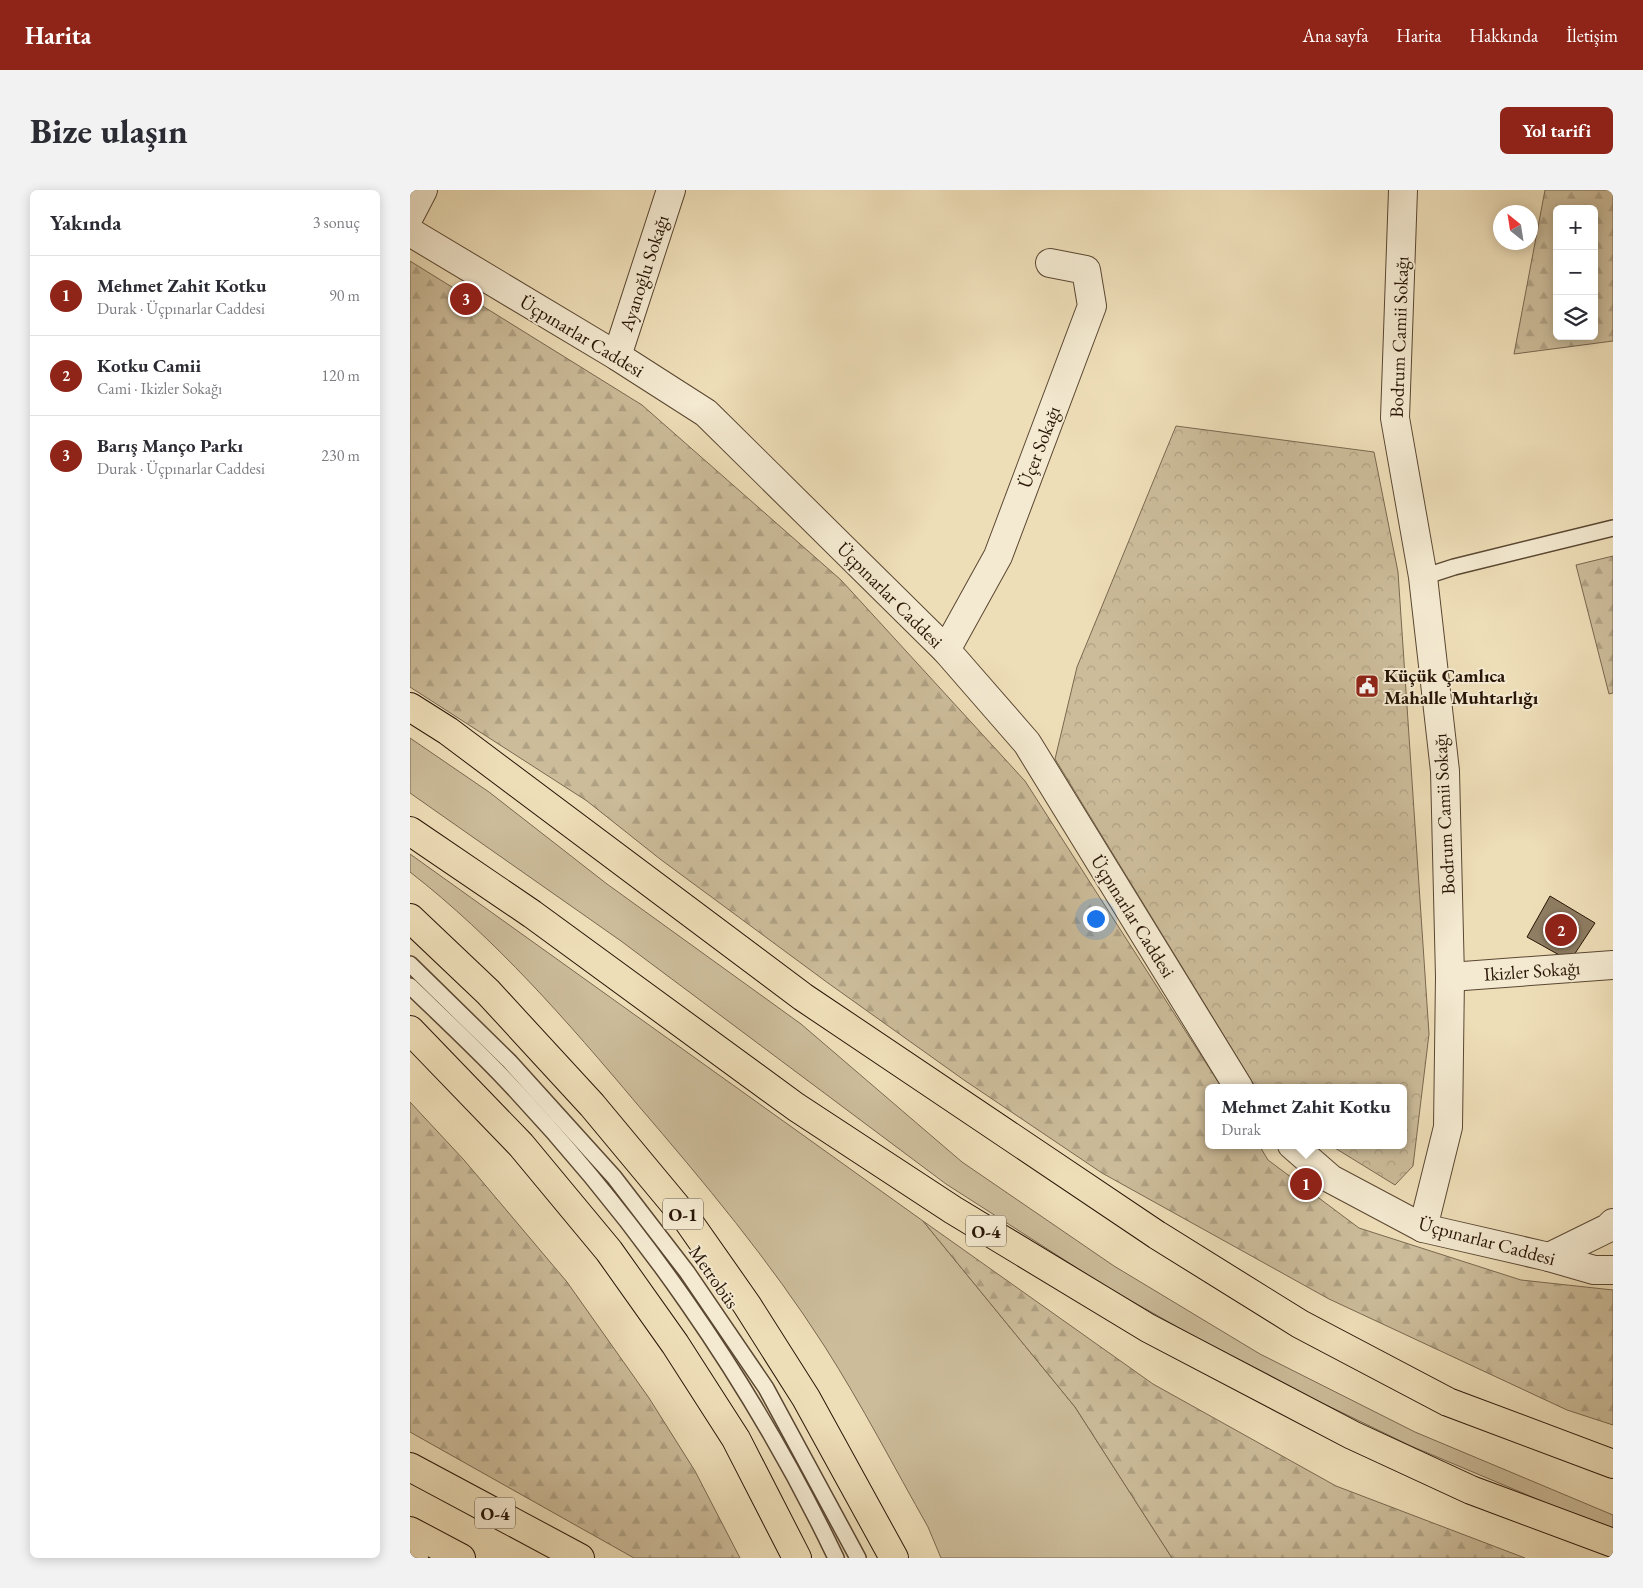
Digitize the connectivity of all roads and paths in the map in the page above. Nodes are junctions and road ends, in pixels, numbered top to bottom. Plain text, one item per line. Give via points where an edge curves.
1 (423, 190) edge
2 (671, 190) edge
3 (1403, 190) edge
4 (410, 216) edge
5 (410, 232) edge
6 (1050, 263) dead end
7 (616, 356) junction
8 (1613, 528) edge
9 (1423, 577) junction
10 (946, 650) junction
11 (410, 707) edge
12 (410, 831) edge
13 (410, 918) edge
14 (410, 964) edge
15 (1613, 965) edge
16 (1450, 977) junction
17 (410, 986) edge
18 (410, 1030) edge
19 (1237, 1084) edge
20 (1297, 1149) edge
21 (1613, 1223) edge
22 (1423, 1228) junction
23 (1549, 1257) junction
24 (1613, 1270) edge
25 (1613, 1464) edge
26 (410, 1467) edge
27 (410, 1530) edge
28 (1613, 1543) edge
29 (410, 1555) edge
30 (414, 1558) edge
31 (461, 1558) edge
32 (580, 1558) edge
33 (797, 1558) edge
34 (836, 1558) edge
35 (858, 1558) edge
36 (894, 1558) edge

1 - 4 street
2 - 7 street, Ayanoğlu Sokağı
3 - 9 street, Bodrum Camii Sokağı via 1395,418
5 - 7 street, Üçpınarlar Caddesi
6 - 10 street, Üçer Sokağı via 1086,270 1092,306 998,556
7 - 10 street, Üçpınarlar Caddesi via 706,413
8 - 9 lane
9 - 16 street, Bodrum Camii Sokağı via 1445,771
10 - 19 street, Üçpınarlar Caddesi via 1027,743
11 - 25 highway via 448,731 803,997 1157,1235 1300,1324 1448,1402
12 - 28 highway, O-4 via 532,914 796,1107 953,1210 1148,1328 1352,1435 1471,1490
13 - 36 highway, O-1 via 488,992 586,1098 686,1218 806,1398
14 - 35 lane, Metrobüs via 510,1062 614,1177 687,1272 766,1388
15 - 16 street, Ikizler Sokağı
16 - 22 street, Bodrum Camii Sokağı via 1448,1127
17 - 34 lane, Metrobüs via 499,1073 603,1191 668,1277 753,1401
18 - 33 highway via 521,1145 609,1251 675,1344 736,1439
20 - 22 street, Üçpınarlar Caddesi via 1331,1179
21 - 23 street
22 - 23 street, Üçpınarlar Caddesi
23 - 24 street, Üçpınarlar Caddesi via 1594,1270
26 - 32 highway, O-4
27 - 31 highway
29 - 30 highway

